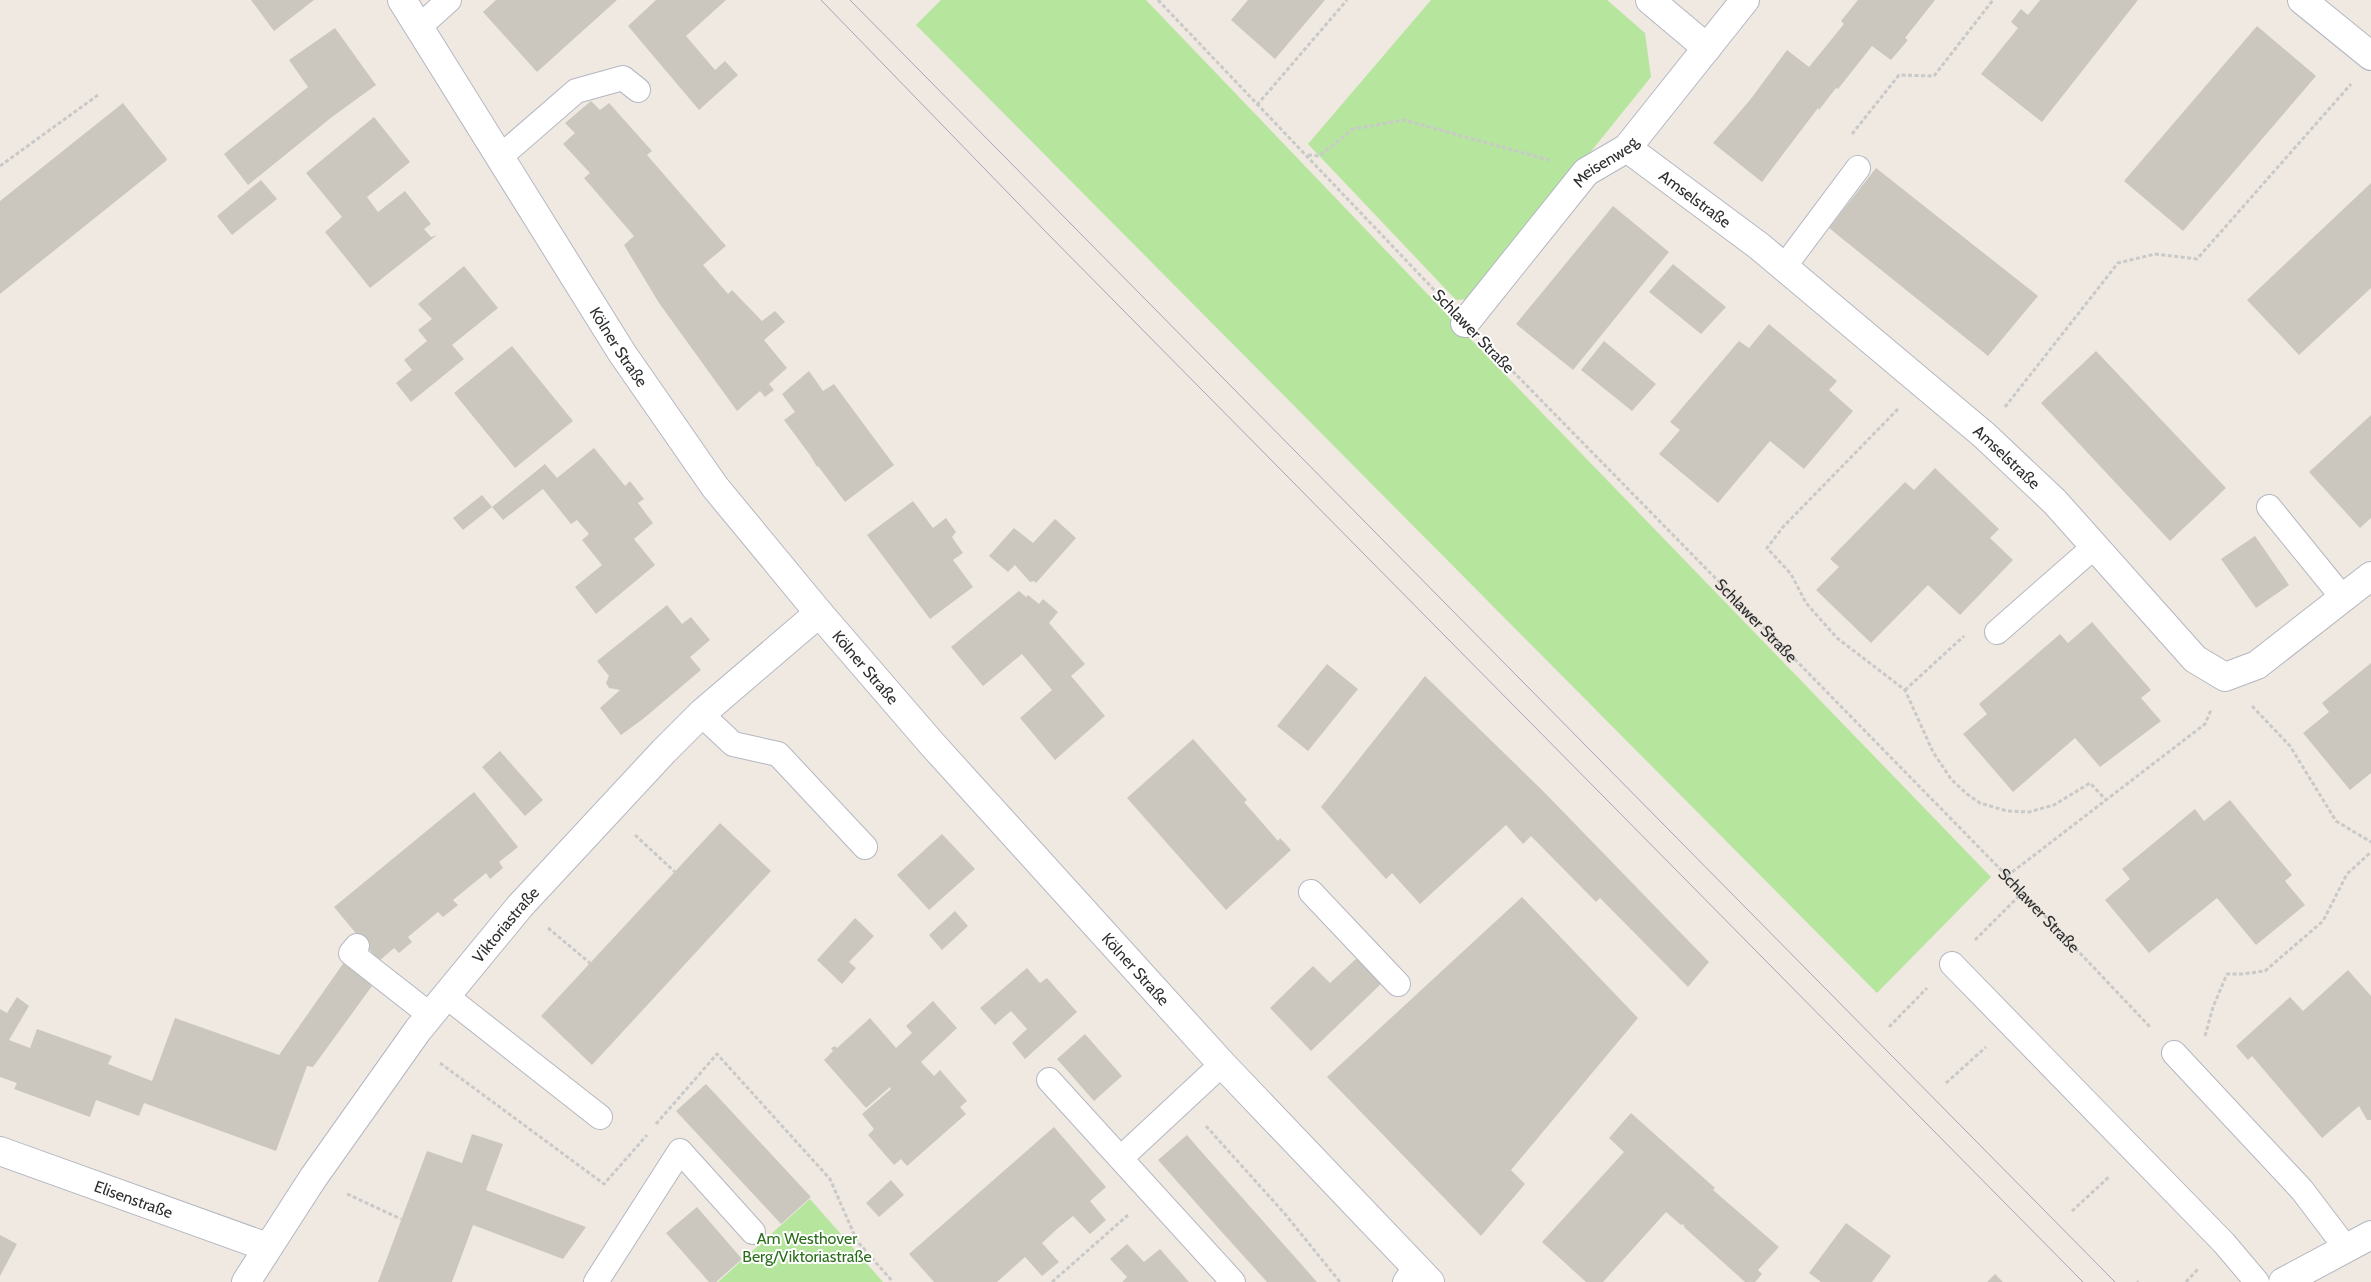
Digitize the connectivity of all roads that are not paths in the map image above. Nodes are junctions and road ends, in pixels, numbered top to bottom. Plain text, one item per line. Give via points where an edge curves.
1 (402, 0) edge
2 (449, 0) edge
3 (1650, 0) edge
4 (1745, 0) edge
5 (2302, 0) edge
6 (419, 27) junction
7 (1707, 48) junction
8 (2371, 56) edge
9 (638, 90) dead end
10 (1627, 148) junction
11 (500, 157) junction
12 (1858, 168) dead end
13 (1784, 267) junction
14 (1465, 323) road end
15 (2269, 507) dead end
16 (2094, 546) junction
17 (2371, 576) edge
18 (2343, 598) junction
19 (819, 613) junction
20 (1997, 632) dead end
21 (701, 714) junction
22 (865, 847) dead end
23 (1311, 892) dead end
24 (357, 946) dead end
25 (1952, 964) dead end
26 (1398, 984) dead end
27 (438, 1006) junction
28 (2174, 1053) road end
29 (1222, 1064) junction
30 (1049, 1080) dead end
31 (600, 1117) dead end
32 (0, 1151) edge
33 (1121, 1158) junction
34 (753, 1232) dead end
35 (2371, 1235) edge
36 (267, 1247) junction
37 (2346, 1248) junction
38 (1417, 1277) edge
39 (246, 1282) edge
40 (596, 1282) edge
41 (1233, 1282) edge
42 (1438, 1282) edge
43 (2257, 1282) edge
44 (2283, 1282) edge

1 - 6 street, Kölner Straße
2 - 6 lane
3 - 7 street
4 - 7 street, Meisenweg
5 - 8 street
6 - 11 street, Kölner Straße
7 - 10 street, Meisenweg
9 - 11 lane via 623,78 576,91
10 - 13 street, Amselstraße
10 - 14 street, Meisenweg via 1586,172
11 - 19 street, Kölner Straße via 622,353 715,487
12 - 13 lane
13 - 16 street, Amselstraße via 1984,435 2055,502
15 - 18 lane
16 - 18 street, Amselstraße via 2195,659 2225,677 2257,665
16 - 20 lane
17 - 18 street
19 - 21 street, Viktoriastraße
19 - 29 street, Kölner Straße via 932,744
21 - 22 lane via 733,744 778,754
21 - 27 street, Viktoriastraße via 520,906
23 - 26 lane
24 - 27 lane via 351,952
25 - 43 lane via 2224,1243
27 - 31 lane
27 - 36 street, Viktoriastraße
28 - 37 lane via 2302,1190
29 - 33 lane
29 - 38 street, Kölner Straße
30 - 33 lane
32 - 36 street, Elisenstraße
33 - 41 lane
34 - 40 lane via 680,1151
35 - 37 street
36 - 39 street, Viktoriastraße
37 - 44 street
38 - 42 street, Kölner Straße

